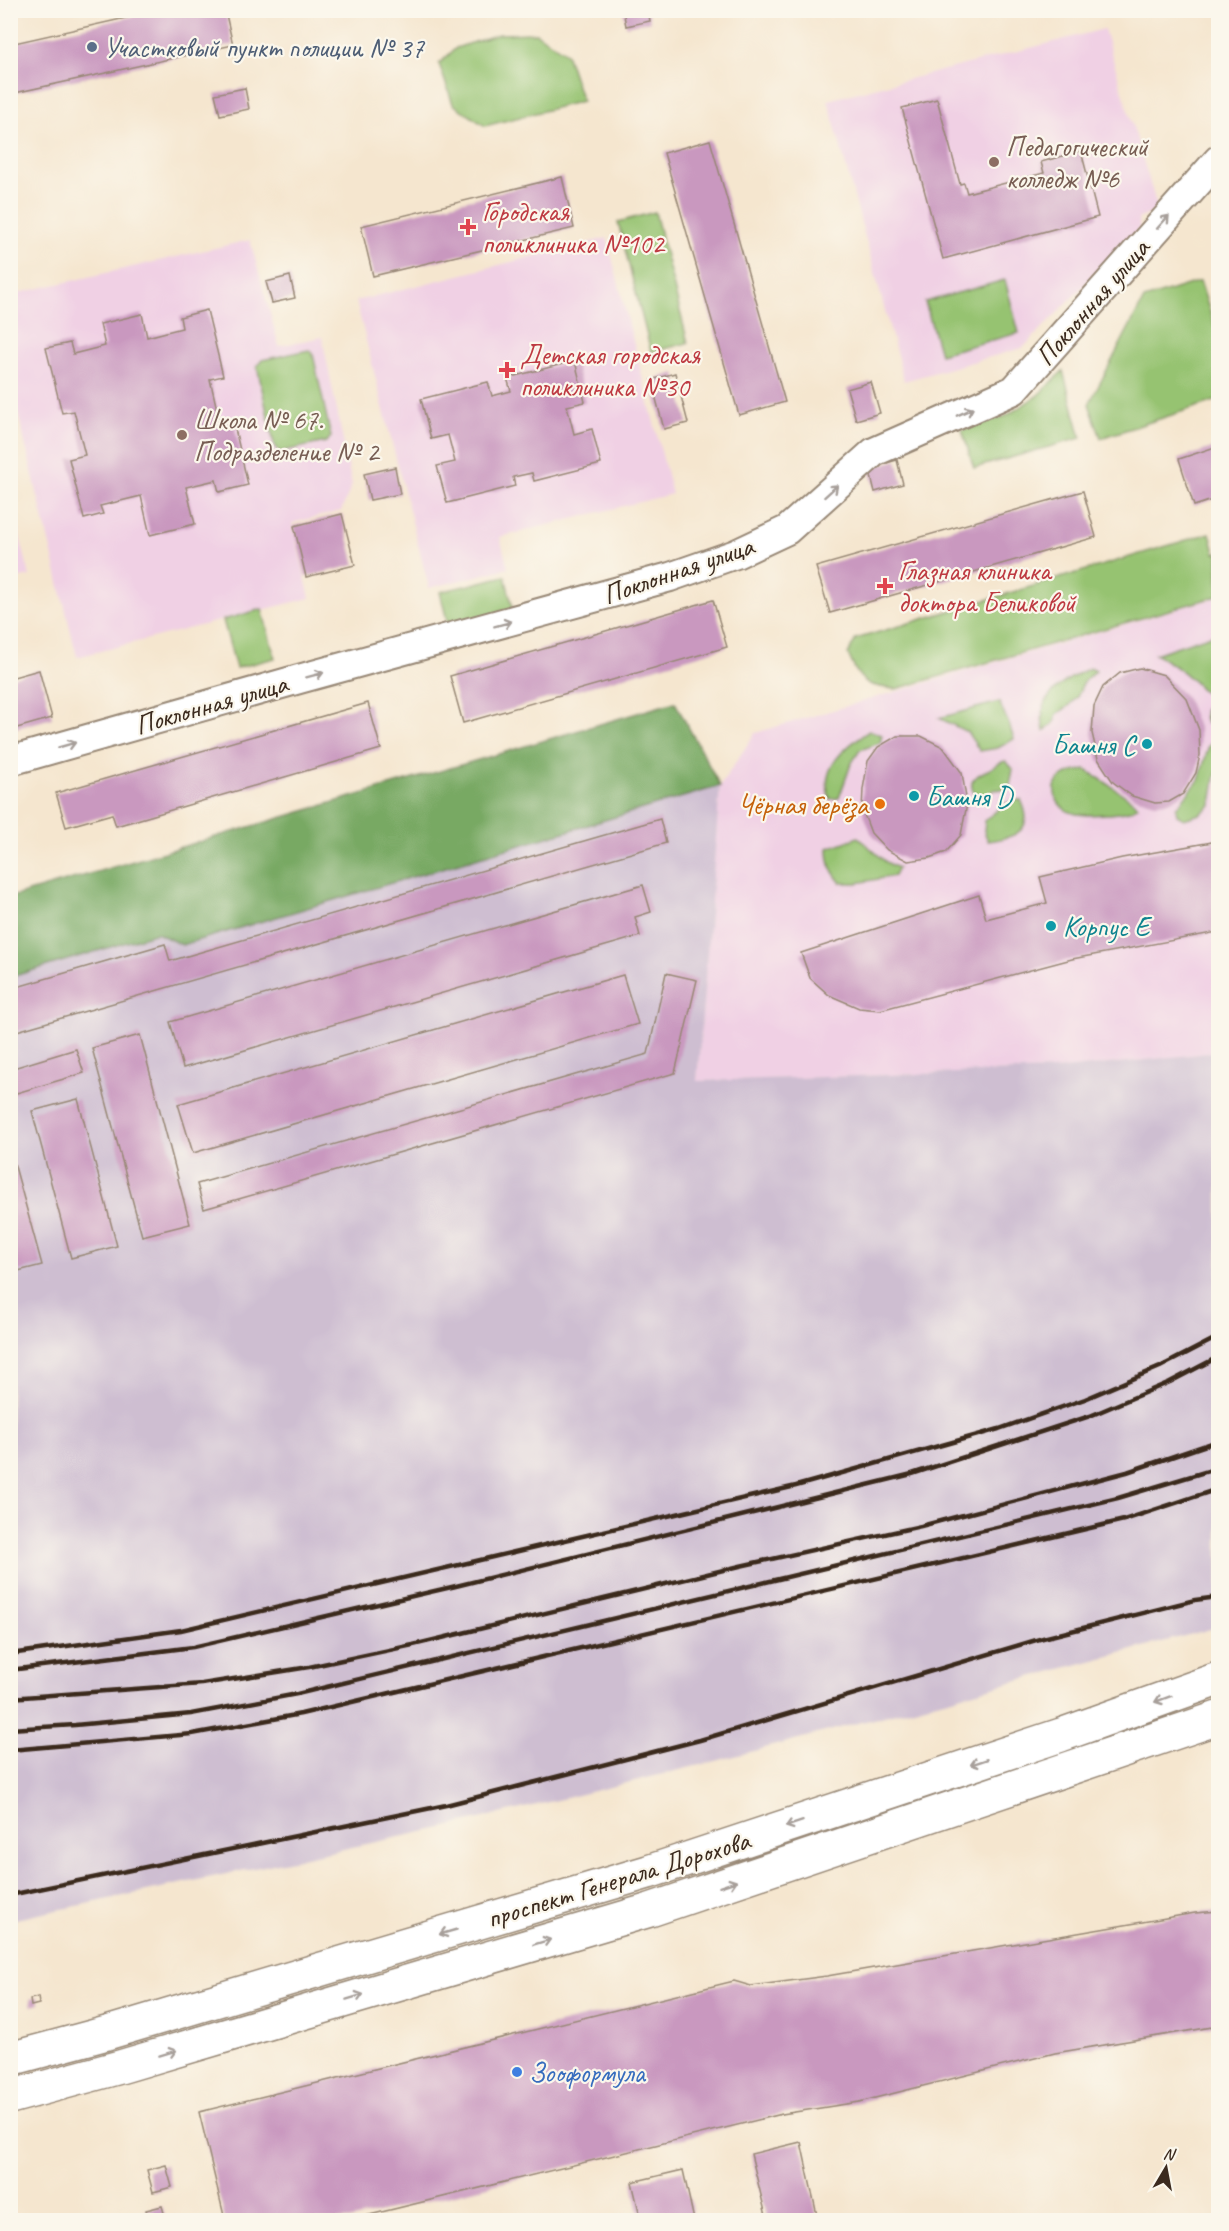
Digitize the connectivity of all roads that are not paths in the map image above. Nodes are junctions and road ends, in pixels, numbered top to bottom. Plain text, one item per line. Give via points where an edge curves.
1 (1218, 160) edge
2 (10, 761) edge
3 (1218, 1679) edge
4 (1218, 1718) edge
5 (107, 2032) junction
6 (10, 2052) edge
7 (10, 2059) edge
8 (120, 2067) junction
9 (10, 2097) edge
10 (10, 2105) edge

2 -> 1 street, Поклонная улица via 670,578 787,530 874,452 1014,390
3 -> 5 main road, проспект Генерала Дорохова via 648,1872
8 -> 4 main road, проспект Генерала Дорохова via 650,1910
5 - 6 street
5 - 7 main road, проспект Генерала Дорохова
8 - 9 main road, проспект Генерала Дорохова
8 - 10 street

